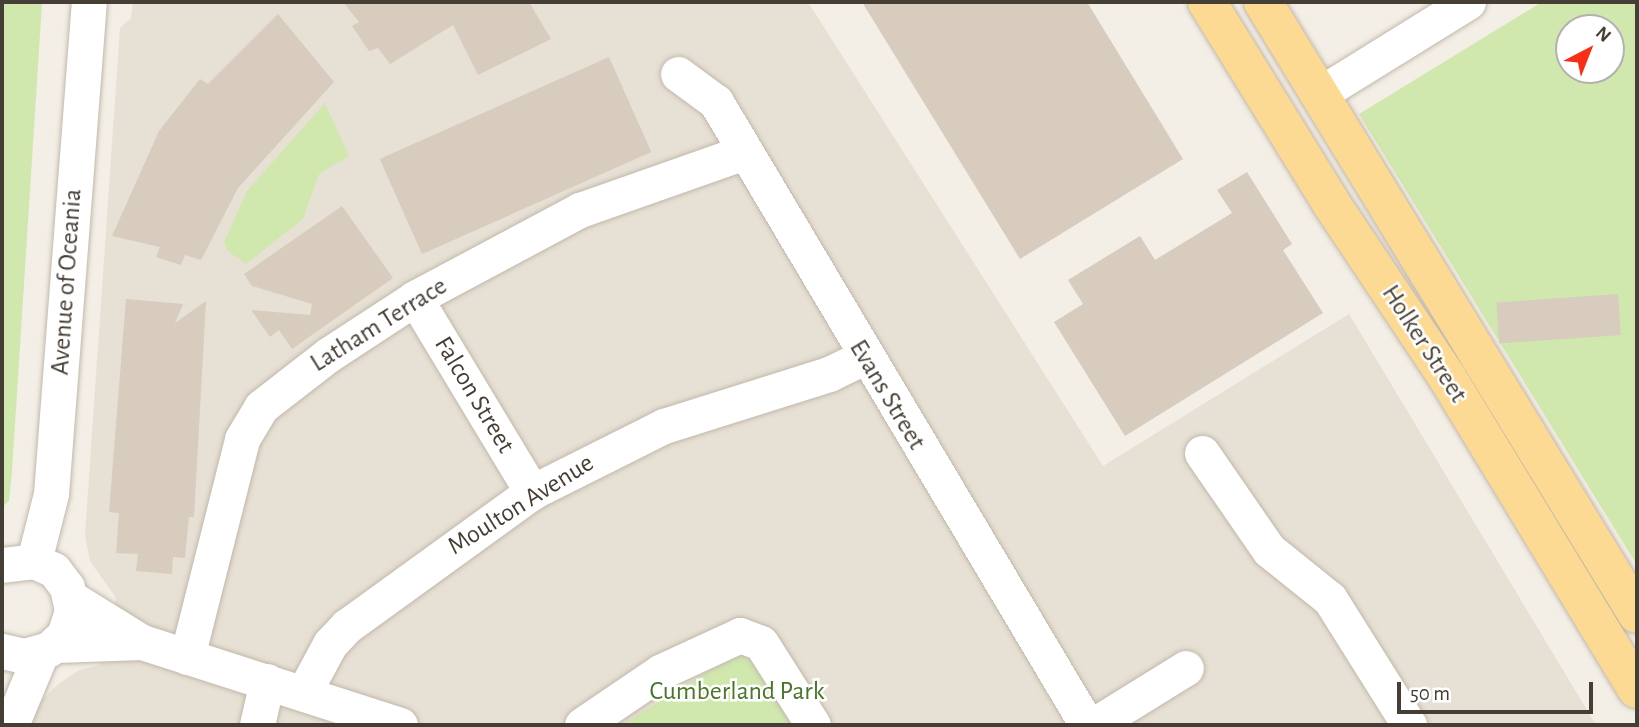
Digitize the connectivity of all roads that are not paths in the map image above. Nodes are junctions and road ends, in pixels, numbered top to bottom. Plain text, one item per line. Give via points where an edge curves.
1 (89, 2) edge
2 (1208, 2) edge
3 (1264, 2) edge
4 (1468, 2) edge
5 (678, 74) dead end
6 (1321, 93) junction
7 (1280, 118) junction
8 (745, 152) junction
9 (415, 298) junction
10 (864, 357) junction
11 (1202, 453) dead end
12 (532, 492) junction
13 (18, 563) edge
14 (71, 597) junction
15 (1637, 614) edge
16 (142, 642) junction
17 (48, 649) junction
18 (2, 651) edge
19 (187, 657) junction
20 (1186, 668) dead end
21 (267, 681) junction
22 (1637, 689) edge
23 (304, 692) junction
24 (11, 725) edge
25 (257, 725) edge
26 (400, 725) edge
27 (582, 725) edge
28 (813, 725) edge
29 (1087, 725) edge
30 (1094, 725) edge
31 (1409, 725) edge

1 - 13 street, Avenue of Oceania via 51,494
2 - 7 main road, Holker Street
3 - 6 main road, Holker Street
4 - 6 street
5 - 8 street, Evans Street via 716,102
6 - 7 main road
6 - 15 main road, Holker Street
7 - 22 main road, Holker Street via 1447,377
8 - 9 street, Latham Terrace via 580,210
8 - 10 street, Evans Street
9 - 12 street, Falcon Street
9 - 19 street, Latham Terrace via 307,370 250,422
10 - 12 street, Moulton Avenue via 829,374 664,426
10 - 29 street, Evans Street
11 - 31 street via 1269,550 1330,599
12 - 23 street, Moulton Avenue via 347,626 330,644
13 - 14 street via 61,578
14 - 16 street
14 - 17 street via 70,623
16 - 17 street
16 - 19 street
17 - 18 street via 15,656
17 - 24 street
19 - 21 street
20 - 30 street
21 - 23 street
21 - 25 street
23 - 26 street
27 - 28 street via 660,672 740,635 761,643

